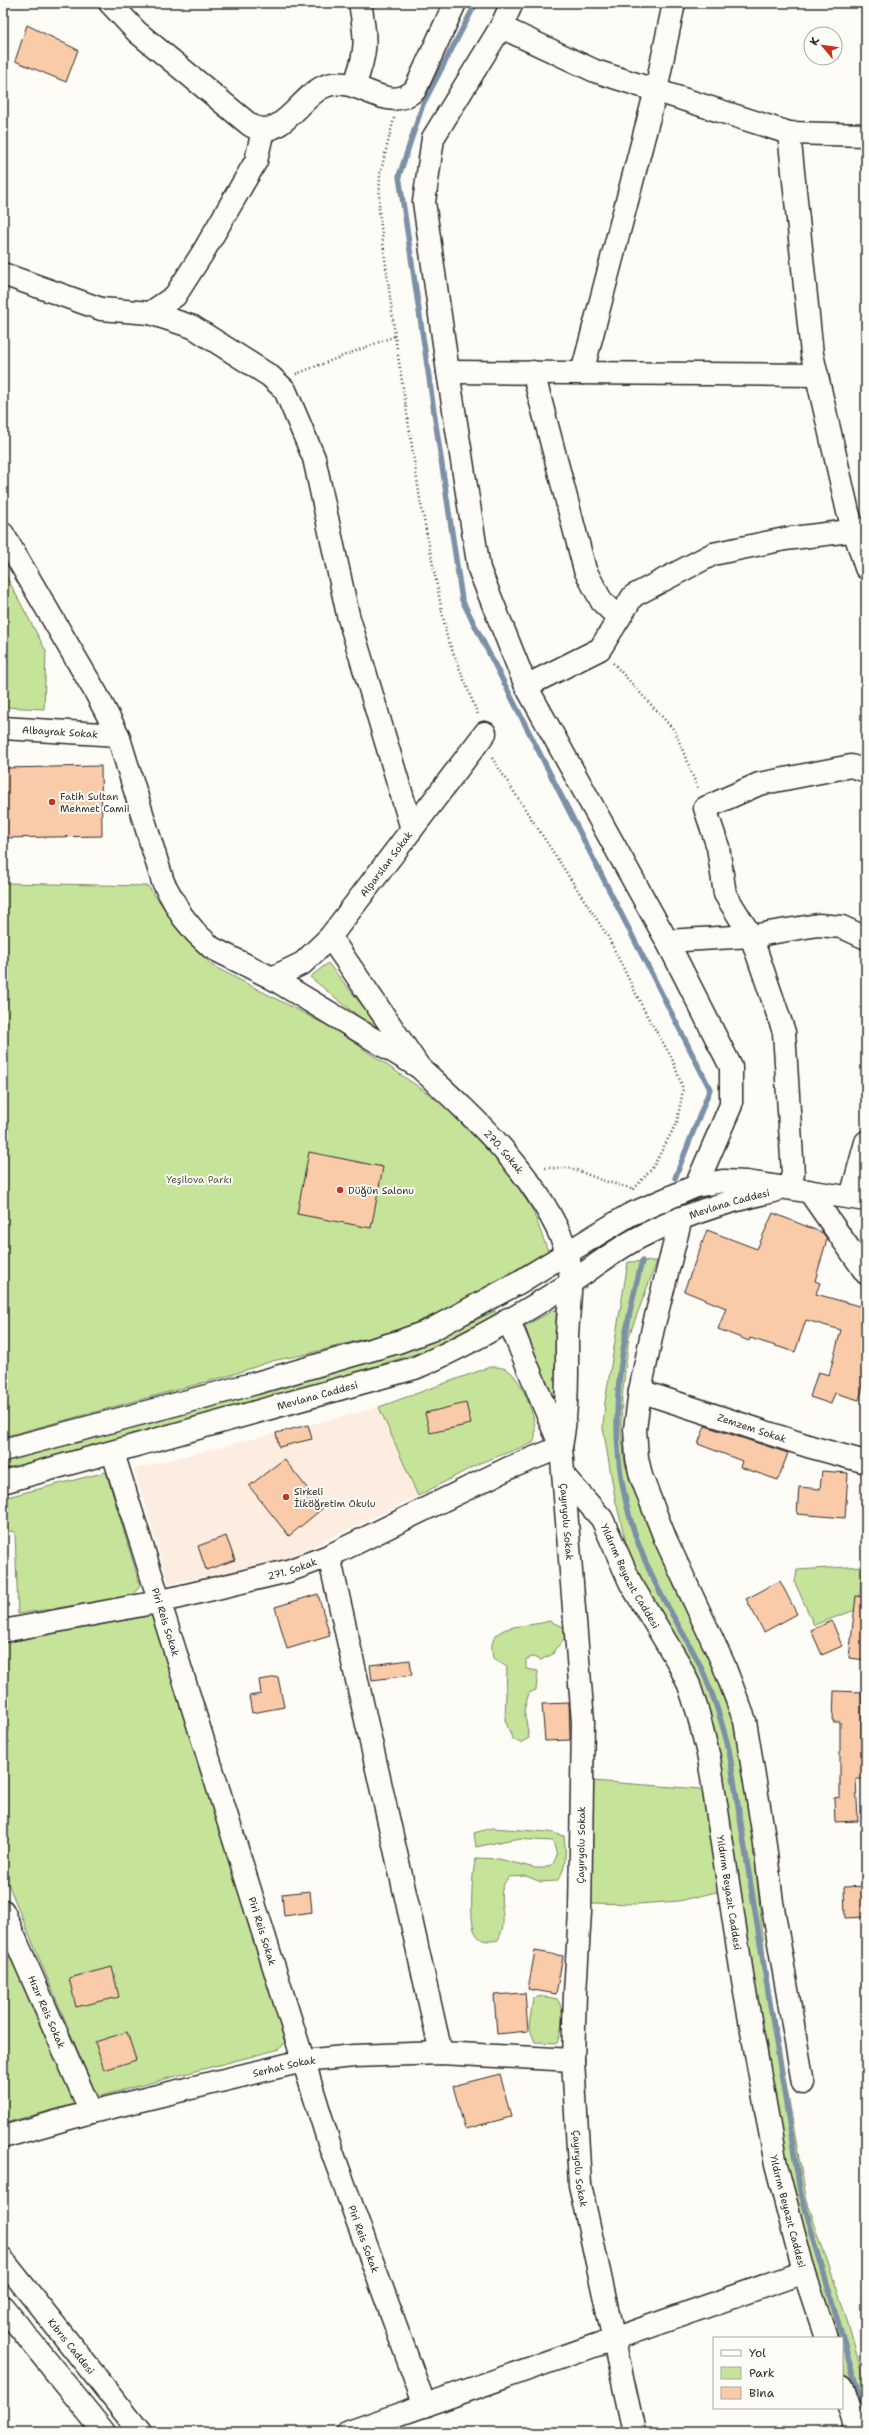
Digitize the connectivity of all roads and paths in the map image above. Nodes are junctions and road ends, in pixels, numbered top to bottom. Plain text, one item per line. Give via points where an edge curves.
1 (110, 3) edge
2 (360, 3) edge
3 (455, 3) edge
4 (512, 3) edge
5 (674, 3) edge
6 (501, 27) junction
7 (354, 85) junction
8 (656, 90) junction
9 (397, 100) junction
10 (263, 130) junction
11 (789, 133) junction
12 (866, 136) edge
13 (3, 274) edge
14 (150, 313) junction
15 (395, 336) junction
16 (448, 372) junction
17 (533, 372) junction
18 (582, 373) junction
19 (817, 375) junction
20 (276, 382) junction
21 (860, 531) edge
22 (3, 534) edge
23 (866, 568) edge
24 (619, 618) junction
25 (600, 649) junction
26 (526, 686) junction
27 (3, 728) edge
28 (485, 733) junction
29 (118, 735) junction
30 (866, 771) edge
31 (705, 808) junction
32 (412, 829) junction
33 (751, 936) junction
34 (330, 937) junction
35 (866, 938) edge
36 (667, 941) junction
37 (272, 978) junction
38 (419, 1067) junction
39 (866, 1142) edge
40 (521, 1170) junction
41 (696, 1186) junction
42 (799, 1189) junction
43 (859, 1198) edge
44 (676, 1221) junction
45 (567, 1252) junction
46 (866, 1273) edge
47 (570, 1283) junction
48 (508, 1320) junction
49 (640, 1391) junction
50 (561, 1447) junction
51 (3, 1450) edge
52 (112, 1453) junction
53 (866, 1462) edge
54 (564, 1476) junction
55 (3, 1482) edge
56 (329, 1556) junction
57 (158, 1602) junction
58 (3, 1630) edge
59 (3, 1911) edge
60 (441, 2053) junction
61 (573, 2060) junction
62 (303, 2061) junction
63 (803, 2082) dead end
64 (92, 2112) junction
65 (3, 2136) edge
66 (3, 2260) edge
67 (804, 2272) junction
68 (3, 2307) edge
69 (826, 2337) edge
70 (614, 2341) junction
71 (843, 2389) edge
72 (425, 2406) junction
73 (104, 2432) edge
74 (140, 2432) edge
75 (349, 2432) edge
76 (634, 2432) edge
77 (857, 2432) edge

1 - 10 street via 137,32 250,125
2 - 7 street via 366,38 362,64
3 - 9 street via 415,90
4 - 6 street
5 - 8 street
6 - 8 street via 595,71
6 - 16 street via 433,138 424,202
7 - 9 street via 381,98
7 - 10 street via 322,87 276,127
8 - 11 street
8 - 18 street
9 - 15 path via 380,174 379,211
10 - 14 street via 256,161 202,254 175,296
11 - 12 street
11 - 19 street via 812,354
13 - 14 street via 101,309
14 - 20 street via 193,327
15 - 20 path
15 - 28 path via 420,499 447,637
16 - 17 street
16 - 26 street via 479,569
17 - 18 street
17 - 24 street via 585,570 602,602
18 - 19 street
19 - 21 street via 848,512
20 - 32 street via 286,390 314,458 348,615
21 - 23 street
21 - 24 street via 785,539 712,554 632,596
22 - 29 street
24 - 25 street
25 - 26 street
25 - 31 path via 675,730
26 - 36 street
27 - 29 street, Albayrak Sokak
28 - 32 street, Alparslan Sokak
28 - 40 path via 494,762 607,935 646,1014 672,1058 683,1089 677,1122 652,1167 634,1189 571,1168
29 - 37 street via 162,882 178,911 196,934 212,948
30 - 31 street via 851,766 759,784
31 - 33 street via 718,847 725,894
32 - 34 street, Alparslan Sokak
33 - 35 street via 818,925 842,927
33 - 36 street
33 - 42 street via 784,1032 793,1174
34 - 37 street, Alparslan Sokak via 303,963
34 - 38 street
36 - 41 street via 731,1067 731,1105
37 - 38 street
38 - 40 street, 270. Sokak via 466,1110
39 - 43 street
40 - 45 street, 270. Sokak
41 - 42 street via 723,1181
41 - 45 street via 629,1215
42 - 43 street
42 - 44 street, Mevlana Caddesi via 721,1203
42 - 46 street
44 - 47 street, Mevlana Caddesi via 608,1255
44 - 49 street
45 - 47 street, Çayıryolu Sokak
45 - 51 street via 475,1308 431,1330 398,1342 256,1383
47 - 48 street, Mevlana Caddesi
47 - 50 street, Çayıryolu Sokak via 567,1404
48 - 50 street
48 - 52 street, Mevlana Caddesi via 473,1342 415,1368
49 - 53 street, Zemzem Sokak via 811,1448
49 - 63 street via 635,1429 641,1476 745,1721 772,1902
50 - 54 street, Çayıryolu Sokak
50 - 56 street, 271. Sokak via 509,1468
52 - 55 street, Mevlana Caddesi
52 - 57 street, Piri Reis Sokak
54 - 61 street, Çayıryolu Sokak via 583,1720 580,1912
54 - 67 street, Yıldırım Beyazıt Caddesi via 602,1519 630,1582 678,1662 698,1713 709,1758 743,1981 776,2165
56 - 57 street, 271. Sokak via 251,1581
56 - 60 street
57 - 58 street, 271. Sokak
57 - 62 street, Piri Reis Sokak
59 - 64 street, Hızır Reis Sokak
60 - 61 street, Serhat Sokak
60 - 62 street, Serhat Sokak via 354,2056
61 - 70 street, Çayıryolu Sokak via 580,2185
62 - 64 street, Serhat Sokak
62 - 72 street, Piri Reis Sokak via 330,2146
64 - 65 street, Serhat Sokak
66 - 74 street, Kıbrıs Caddesi
67 - 69 street, Yıldırım Beyazıt Caddesi
67 - 70 street
68 - 73 street
70 - 72 street
70 - 76 street, Çayıryolu Sokak
71 - 77 street
72 - 75 street

